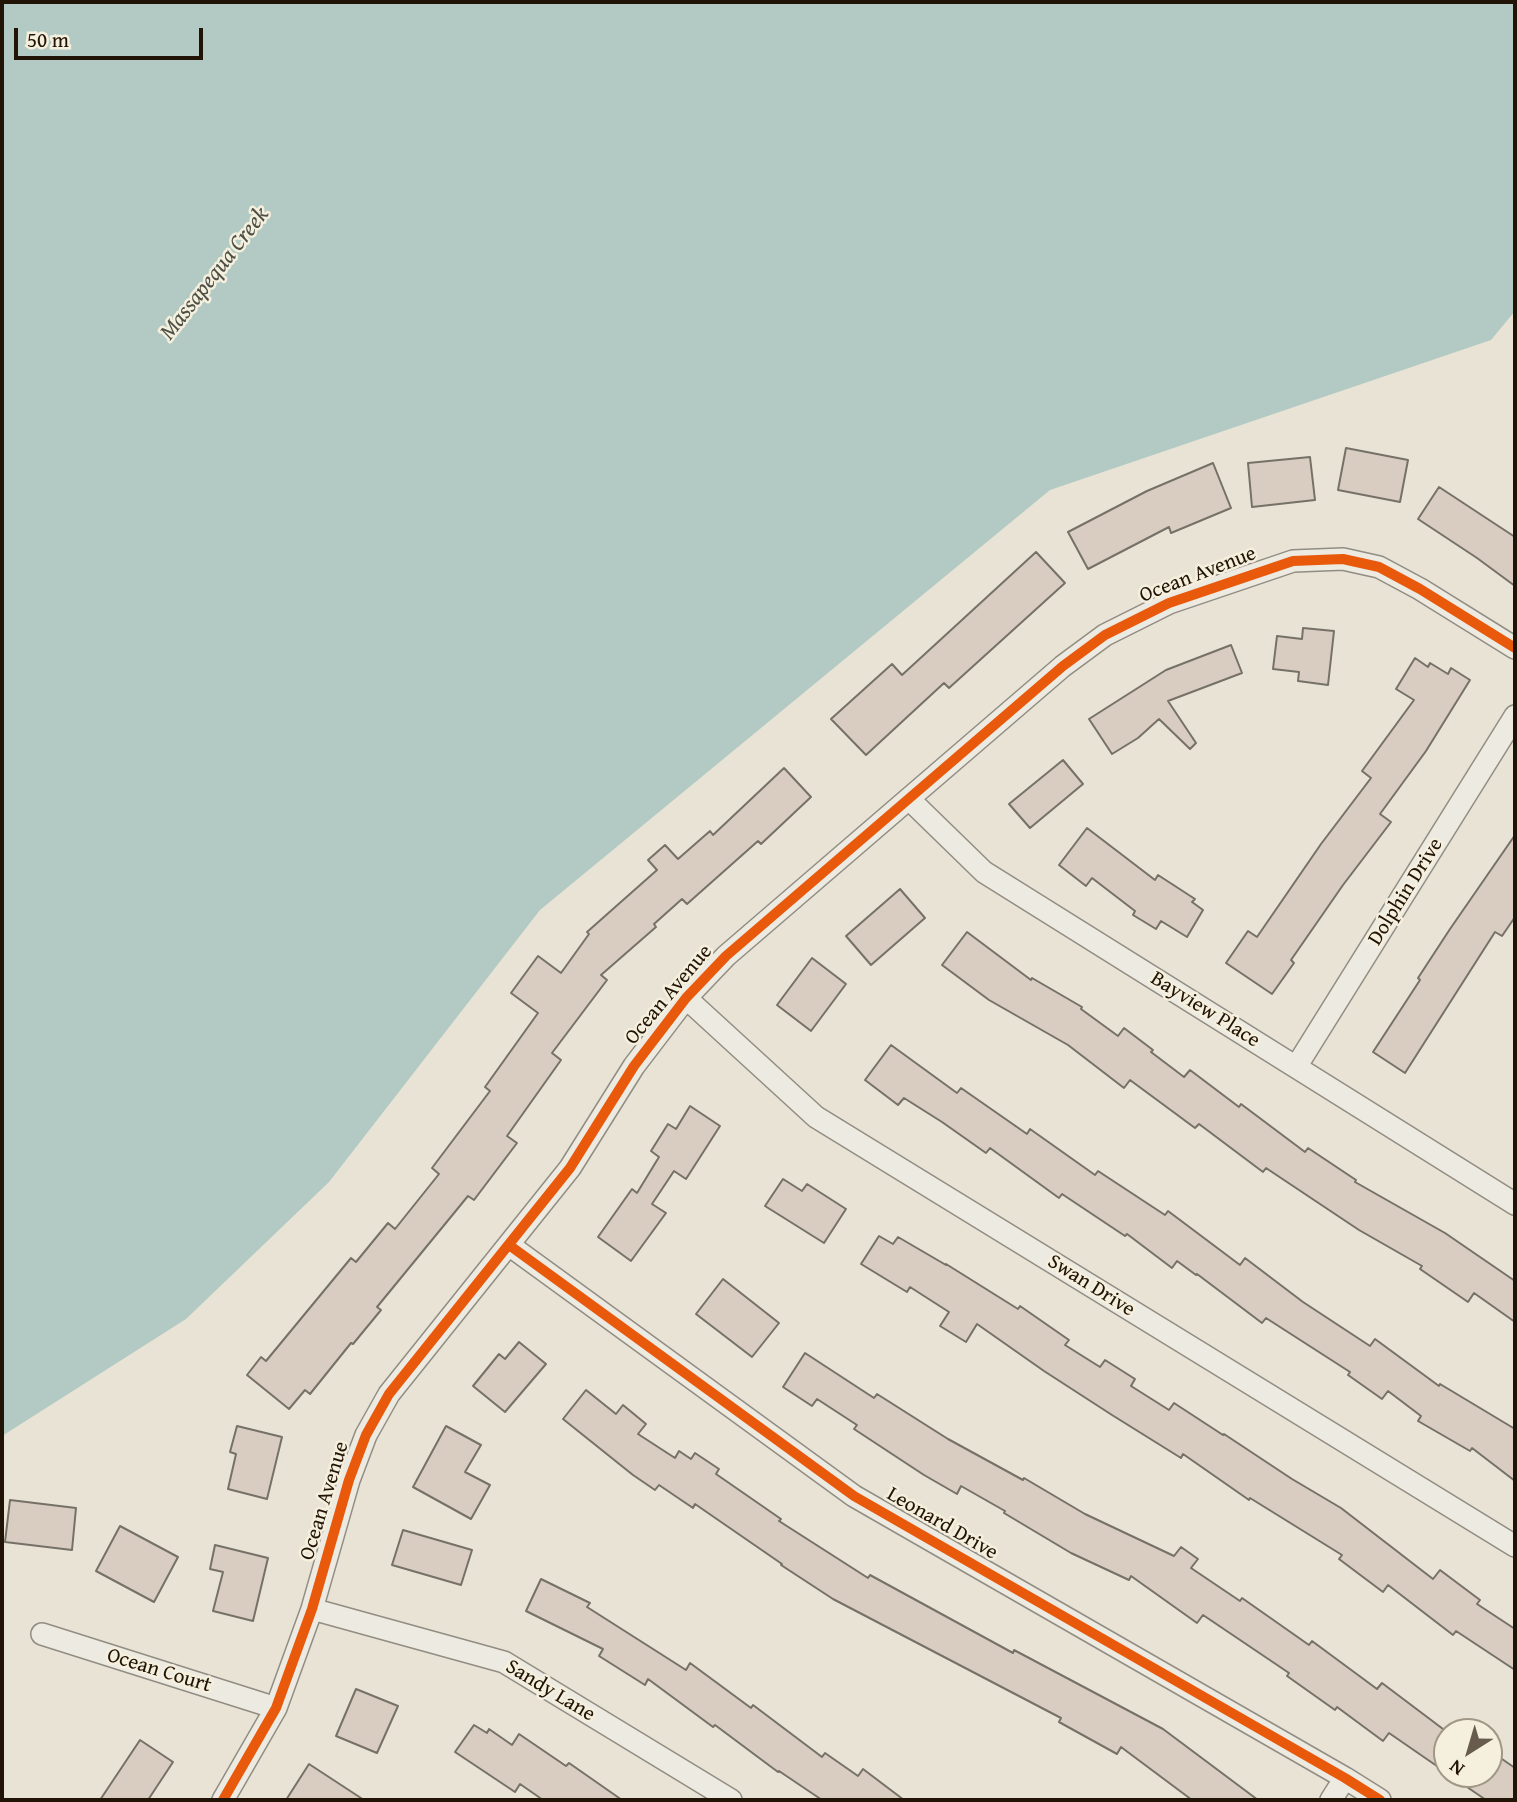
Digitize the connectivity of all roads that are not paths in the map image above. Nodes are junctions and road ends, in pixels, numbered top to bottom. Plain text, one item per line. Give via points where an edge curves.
1 (1515, 648) edge
2 (1515, 716) edge
3 (909, 799) junction
4 (686, 998) junction
5 (1296, 1067) junction
6 (1515, 1204) edge
7 (509, 1245) junction
8 (1515, 1546) edge
9 (312, 1609) junction
10 (42, 1634) dead end
11 (276, 1708) junction
12 (1345, 1778) junction
13 (223, 1800) edge
14 (731, 1800) edge
15 (1331, 1800) edge
16 (1380, 1800) edge

1 - 3 street, Ocean Avenue via 1379,568 1343,559 1293,561 1169,603 1105,635
2 - 5 street, Dolphin Drive
3 - 4 street, Ocean Avenue via 726,956
3 - 5 street, Bayview Place via 984,872
4 - 7 street, Ocean Avenue via 634,1066 570,1168
4 - 8 street, Swan Drive via 816,1116
5 - 6 street, Bayview Place
7 - 9 street, Ocean Avenue via 389,1394 366,1435
7 - 12 street, Leonard Drive via 854,1496
9 - 11 street, Ocean Avenue
9 - 14 street, Sandy Lane via 504,1662
10 - 11 street, Ocean Court
11 - 13 street, Ocean Avenue
12 - 15 street
12 - 16 street, Leonard Drive

